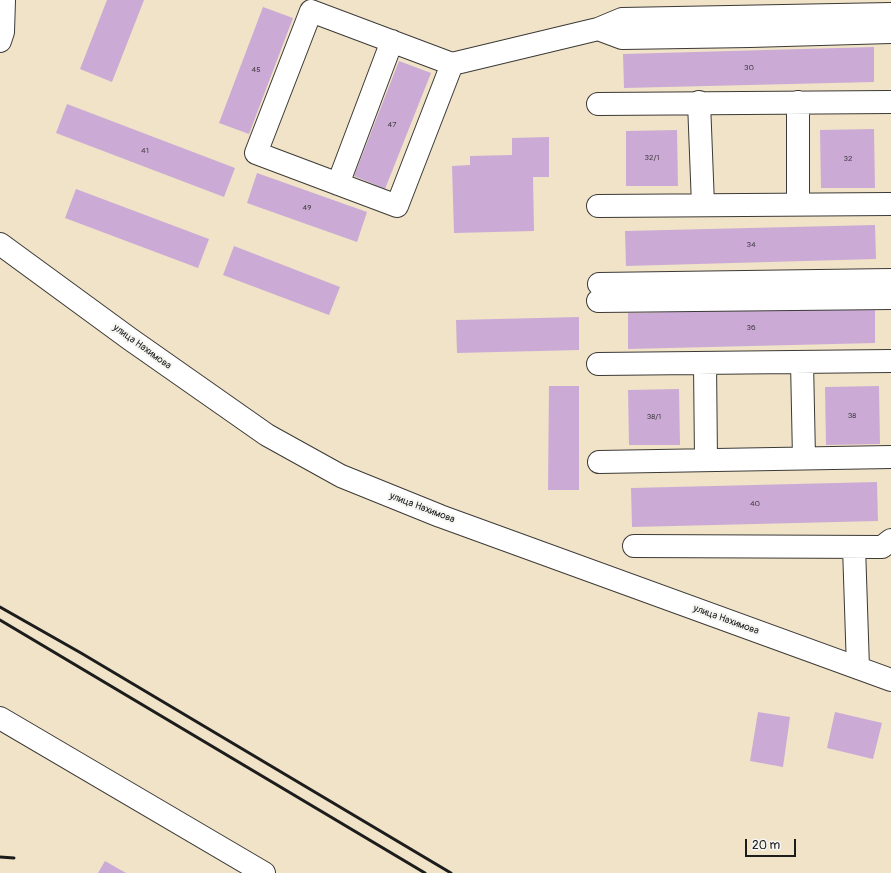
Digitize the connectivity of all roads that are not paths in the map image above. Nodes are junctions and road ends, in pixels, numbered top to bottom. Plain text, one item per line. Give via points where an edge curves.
1 (4, 0) edge
2 (891, 14) edge
3 (750, 26) junction
4 (891, 32) edge
5 (0, 41) edge
6 (392, 42) junction
7 (452, 64) junction
8 (699, 102) junction
9 (798, 102) junction
10 (891, 102) edge
11 (598, 104) dead end
12 (338, 184) junction
13 (798, 204) junction
14 (891, 204) edge
15 (703, 205) junction
16 (598, 206) dead end
17 (0, 244) edge
18 (891, 280) edge
19 (891, 298) edge
20 (891, 361) edge
21 (802, 362) junction
22 (705, 363) junction
23 (598, 364) dead end
24 (804, 458) junction
25 (891, 458) edge
26 (706, 460) junction
27 (599, 462) dead end
28 (891, 540) edge
29 (634, 546) dead end
30 (854, 547) junction
31 (858, 668) junction
32 (891, 680) edge
33 (0, 718) edge
34 (264, 873) edge

1 - 5 street via 4,32
2 - 3 street
3 - 4 street
3 - 7 street via 622,20 598,29
6 - 7 street
6 - 12 street
6 - 12 street via 311,10 256,153
7 - 12 street via 397,206
8 - 9 street
8 - 11 street
8 - 15 street
9 - 10 street
9 - 13 street
13 - 14 street
13 - 15 street
15 - 16 street
17 - 31 street, улица Нахимова via 266,435 341,476 440,516
18 - 19 street via 599,292
20 - 21 street
21 - 22 street
21 - 24 street
22 - 23 street
22 - 26 street
24 - 25 street
24 - 26 street
26 - 27 street
28 - 30 street via 882,547
29 - 30 street
30 - 31 street
31 - 32 street, улица Нахимова
33 - 34 street

